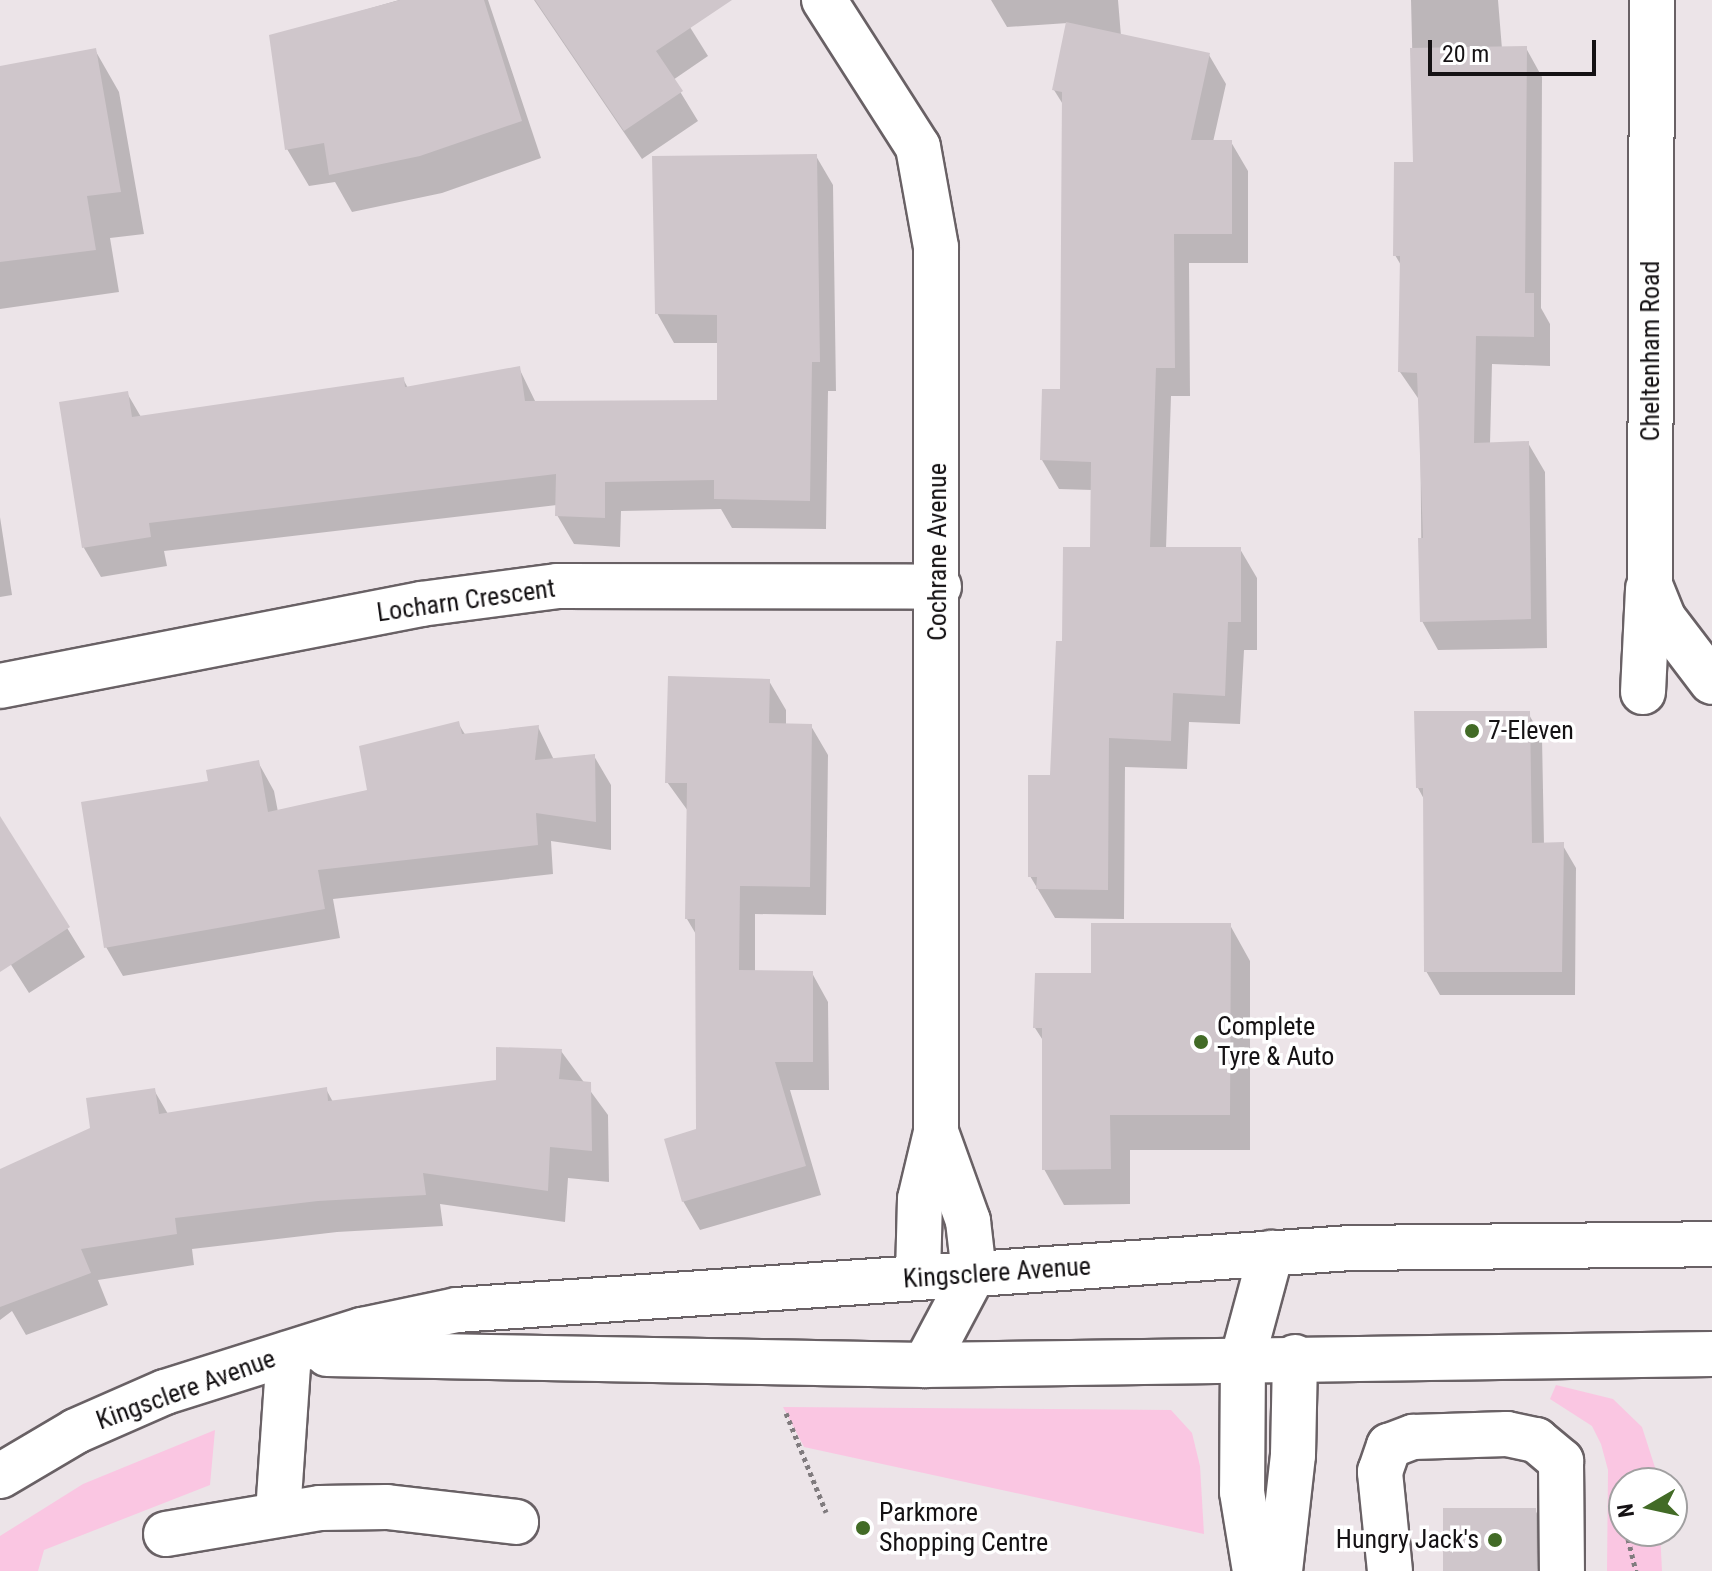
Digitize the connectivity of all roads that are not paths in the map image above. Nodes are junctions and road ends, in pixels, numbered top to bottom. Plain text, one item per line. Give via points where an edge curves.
1 (824, 0) edge
2 (1652, 0) edge
3 (1650, 585) junction
4 (939, 587) junction
5 (1712, 682) edge
6 (0, 686) edge
7 (1643, 692) dead end
8 (936, 1132) junction
9 (1712, 1244) edge
10 (1271, 1253) junction
11 (974, 1273) junction
12 (918, 1277) junction
13 (289, 1353) junction
14 (1712, 1354) edge
15 (1243, 1357) junction
16 (1295, 1357) junction
17 (925, 1365) junction
18 (0, 1476) edge
19 (278, 1513) junction
20 (516, 1522) dead end
21 (166, 1534) dead end
22 (1255, 1571) edge
23 (1280, 1571) edge
24 (1390, 1571) edge
25 (1562, 1571) edge

1 - 4 main road, Cochrane Avenue via 918,147 936,247
2 - 3 main road, Cheltenham Road
3 - 5 main road, Cheltenham Road via 1664,619
3 - 7 main road via 1645,592
4 - 6 main road, Locharn Crescent via 557,586 421,604
4 - 8 main road, Cochrane Avenue
8 - 11 main road, Cochrane Avenue via 968,1221
8 - 12 main road, Cochrane Avenue via 920,1199
9 - 10 main road, Kingsclere Avenue
10 - 11 main road, Kingsclere Avenue
10 - 15 main road
10 - 16 main road
11 - 12 main road, Kingsclere Avenue
11 - 17 main road
12 - 13 main road, Kingsclere Avenue via 504,1304 404,1319
12 - 17 main road, Cochrane Avenue
13 - 17 main road, Kingsclere Avenue
13 - 18 main road, Kingsclere Avenue via 165,1392 76,1431
13 - 19 main road
14 - 16 main road, Kingsclere Avenue
15 - 16 main road, Kingsclere Avenue
15 - 17 main road, Kingsclere Avenue
15 - 22 main road via 1242,1492
16 - 23 main road via 1293,1455
19 - 20 main road via 387,1507
19 - 21 main road
24 - 25 main road via 1380,1472 1389,1446 1413,1437 1507,1434 1536,1440 1561,1461

